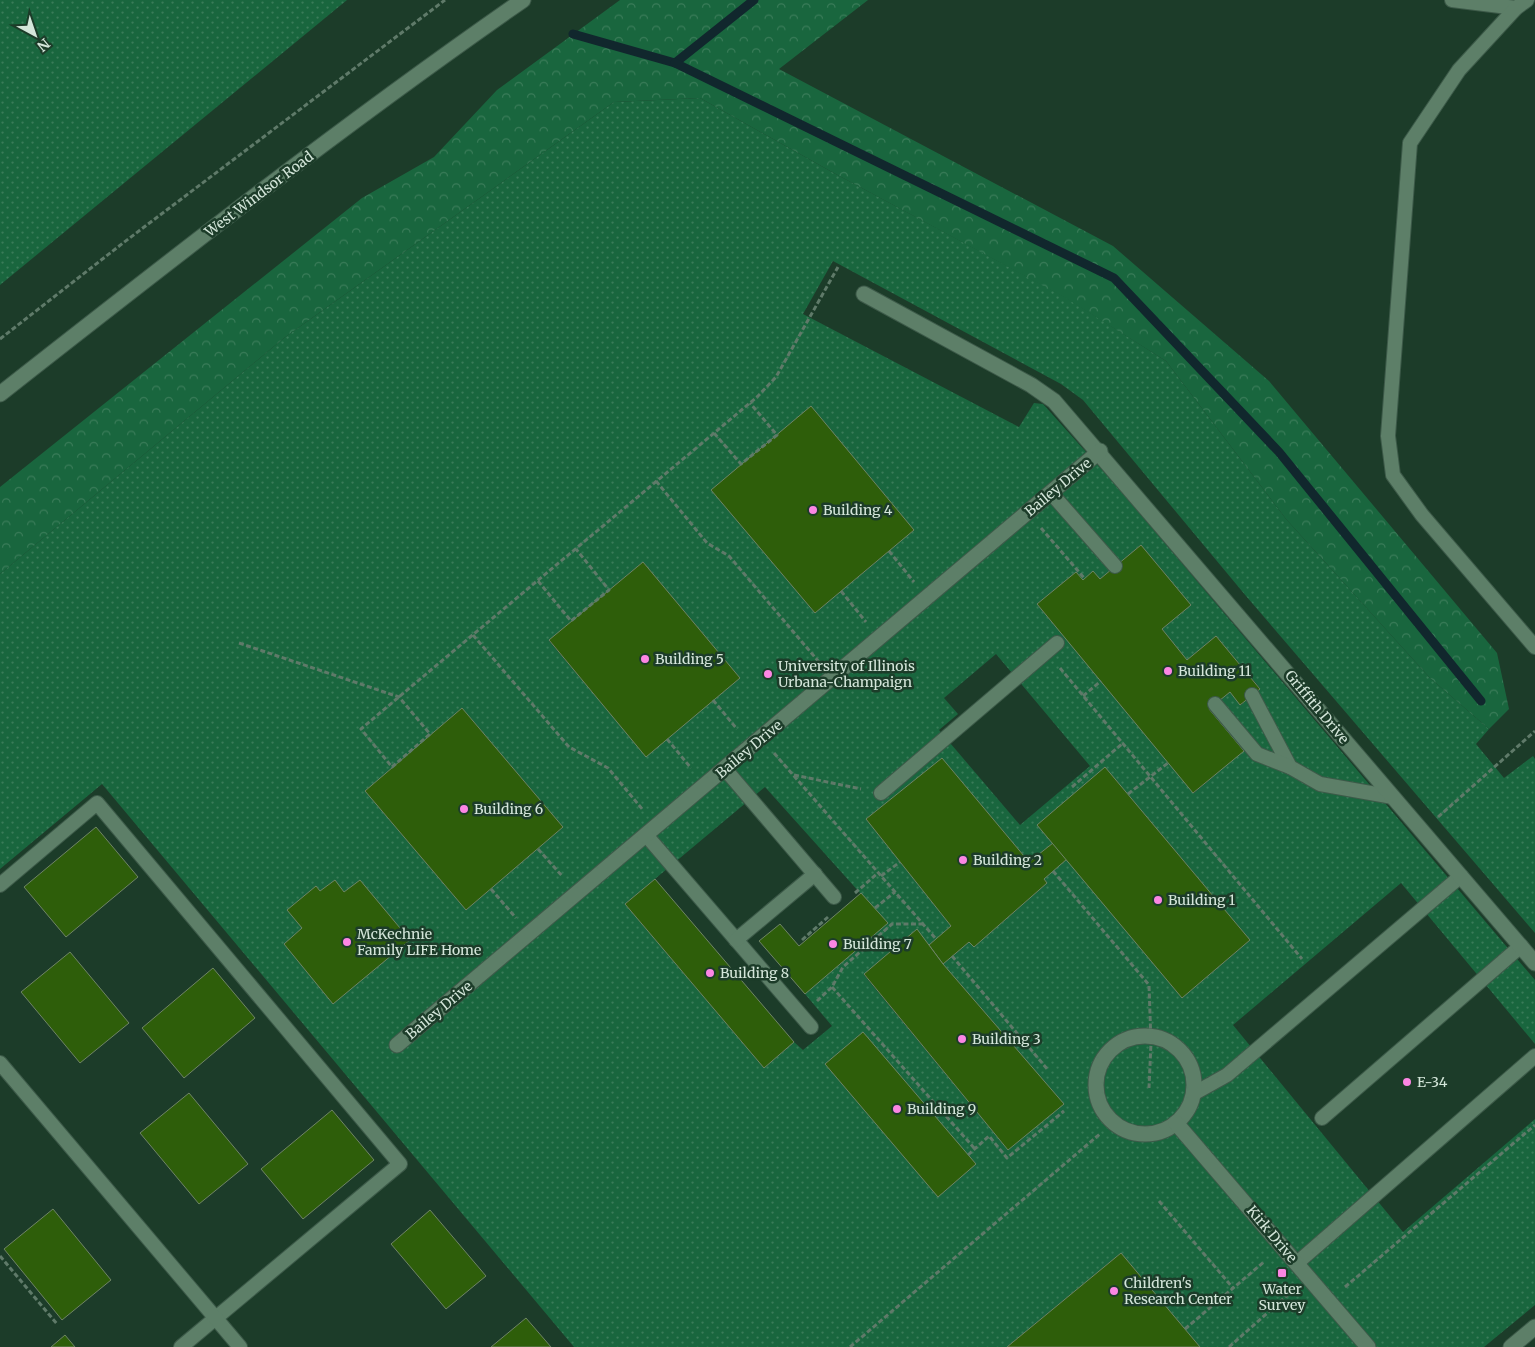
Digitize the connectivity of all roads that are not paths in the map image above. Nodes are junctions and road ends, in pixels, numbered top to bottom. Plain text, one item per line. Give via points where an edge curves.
1 (523, 0) edge
2 (1452, 0) edge
3 (1522, 4) edge
4 (864, 294) dead end
5 (0, 394) edge
6 (1100, 451) junction
7 (1051, 493) junction
8 (1115, 566) dead end
9 (1057, 643) dead end
10 (1535, 647) edge
11 (1252, 695) dead end
12 (1215, 704) dead end
13 (1290, 767) junction
14 (725, 769) junction
15 (880, 794) road end
16 (1393, 796) junction
17 (646, 835) junction
18 (815, 874) junction
19 (1460, 876) junction
20 (0, 885) edge
21 (834, 897) dead end
22 (736, 940) junction
23 (1521, 946) junction
24 (1535, 963) edge
25 (811, 1027) dead end
26 (397, 1045) dead end
27 (1535, 1056) edge
28 (0, 1063) edge
29 (1193, 1094) junction
30 (1322, 1118) dead end
31 (1176, 1123) junction
32 (1297, 1263) junction
33 (216, 1318) junction
34 (1535, 1327) edge
35 (181, 1347) edge
36 (240, 1347) edge
37 (1368, 1347) edge
38 (1511, 1347) edge

1 - 5 street, West Windsor Road via 352,123
2 - 3 lane
3 - 10 lane via 1459,70 1410,143 1388,436 1393,475 1422,515
4 - 6 street, Griffith Drive via 1030,385 1054,401
6 - 7 street, Bailey Drive
6 - 16 street, Griffith Drive
7 - 8 lane
7 - 14 street, Bailey Drive
9 - 15 lane
11 - 13 lane
12 - 13 lane via 1257,754
13 - 16 lane via 1320,784
14 - 17 street, Bailey Drive
14 - 18 lane
16 - 19 street, Griffith Drive
17 - 22 lane
17 - 26 street, Bailey Drive
18 - 21 lane
18 - 22 lane
19 - 23 street, Griffith Drive
19 - 29 lane via 1227,1075
20 - 33 lane via 97,803 400,1164
22 - 25 lane
23 - 24 street, Griffith Drive
23 - 30 lane
27 - 32 lane
28 - 33 lane
29 - 31 street via 1184,1115
29 - 31 street via 1194,1078 1189,1063 1167,1040 1135,1036 1120,1042 1107,1053 1099,1066 1095,1082 1097,1098 1115,1124 1130,1132 1154,1132
31 - 32 street, Kirk Drive
32 - 37 street, Kirk Drive
33 - 35 lane
33 - 36 lane
34 - 38 street

